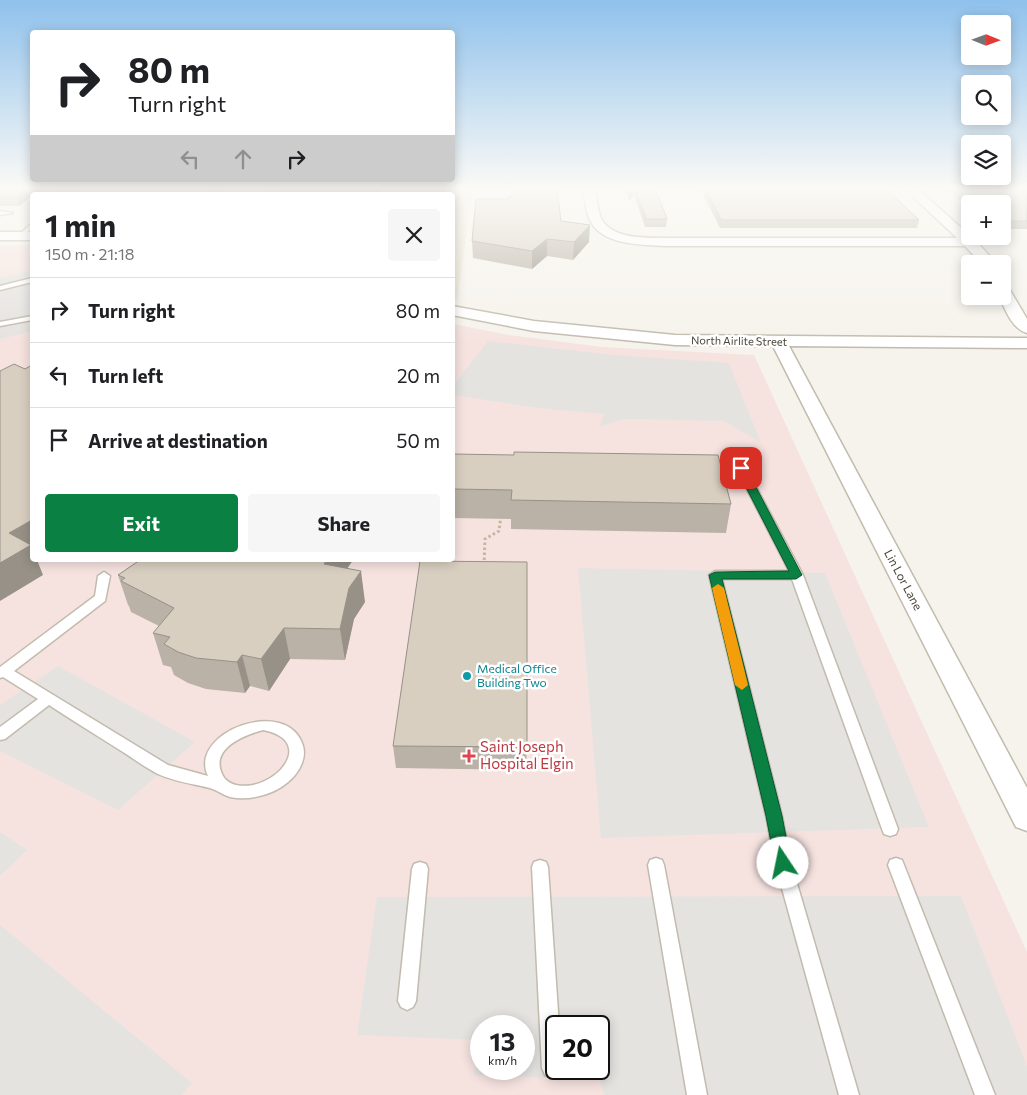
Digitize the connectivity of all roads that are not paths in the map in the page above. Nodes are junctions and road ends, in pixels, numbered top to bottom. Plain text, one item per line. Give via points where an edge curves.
1 (634, 239) edge
2 (961, 242) edge
3 (972, 245) edge
4 (981, 255) edge
5 (30, 280) edge
6 (0, 288) edge
7 (1011, 305) edge
8 (455, 311) edge
9 (30, 318) edge
10 (0, 324) edge
11 (1027, 328) edge
12 (779, 342) junction
13 (1027, 343) edge
14 (741, 468) dead end
15 (796, 575) junction
16 (104, 576) dead end
17 (2, 672) edge
18 (47, 699) junction
19 (0, 735) edge
20 (220, 785) junction
21 (1027, 818) edge
22 (890, 829) dead end
23 (656, 865) dead end
24 (896, 865) dead end
25 (540, 867) dead end
26 (420, 869) dead end
27 (407, 1001) dead end
28 (549, 1015) edge
29 (697, 1095) edge
30 (849, 1095) edge
31 (985, 1095) edge

1 - 2 street via 655,242
3 - 4 street
5 - 6 lane
7 - 11 street
8 - 12 street, North Airlite Street via 534,326 606,334 675,340
9 - 10 lane
12 - 13 street, North Airlite Street
12 - 21 street, Lin Lor Lane
14 - 15 lane
15 - 22 lane
15 - 30 lane via 715,575 783,863
16 - 17 lane via 101,598
17 - 18 lane
18 - 19 lane
18 - 20 lane via 164,770
20 - 20 lane via 232,791 246,792 275,784 294,764 295,742 288,733 264,725 235,733 214,752 211,764
23 - 29 lane
24 - 31 lane
25 - 28 lane
26 - 27 lane

